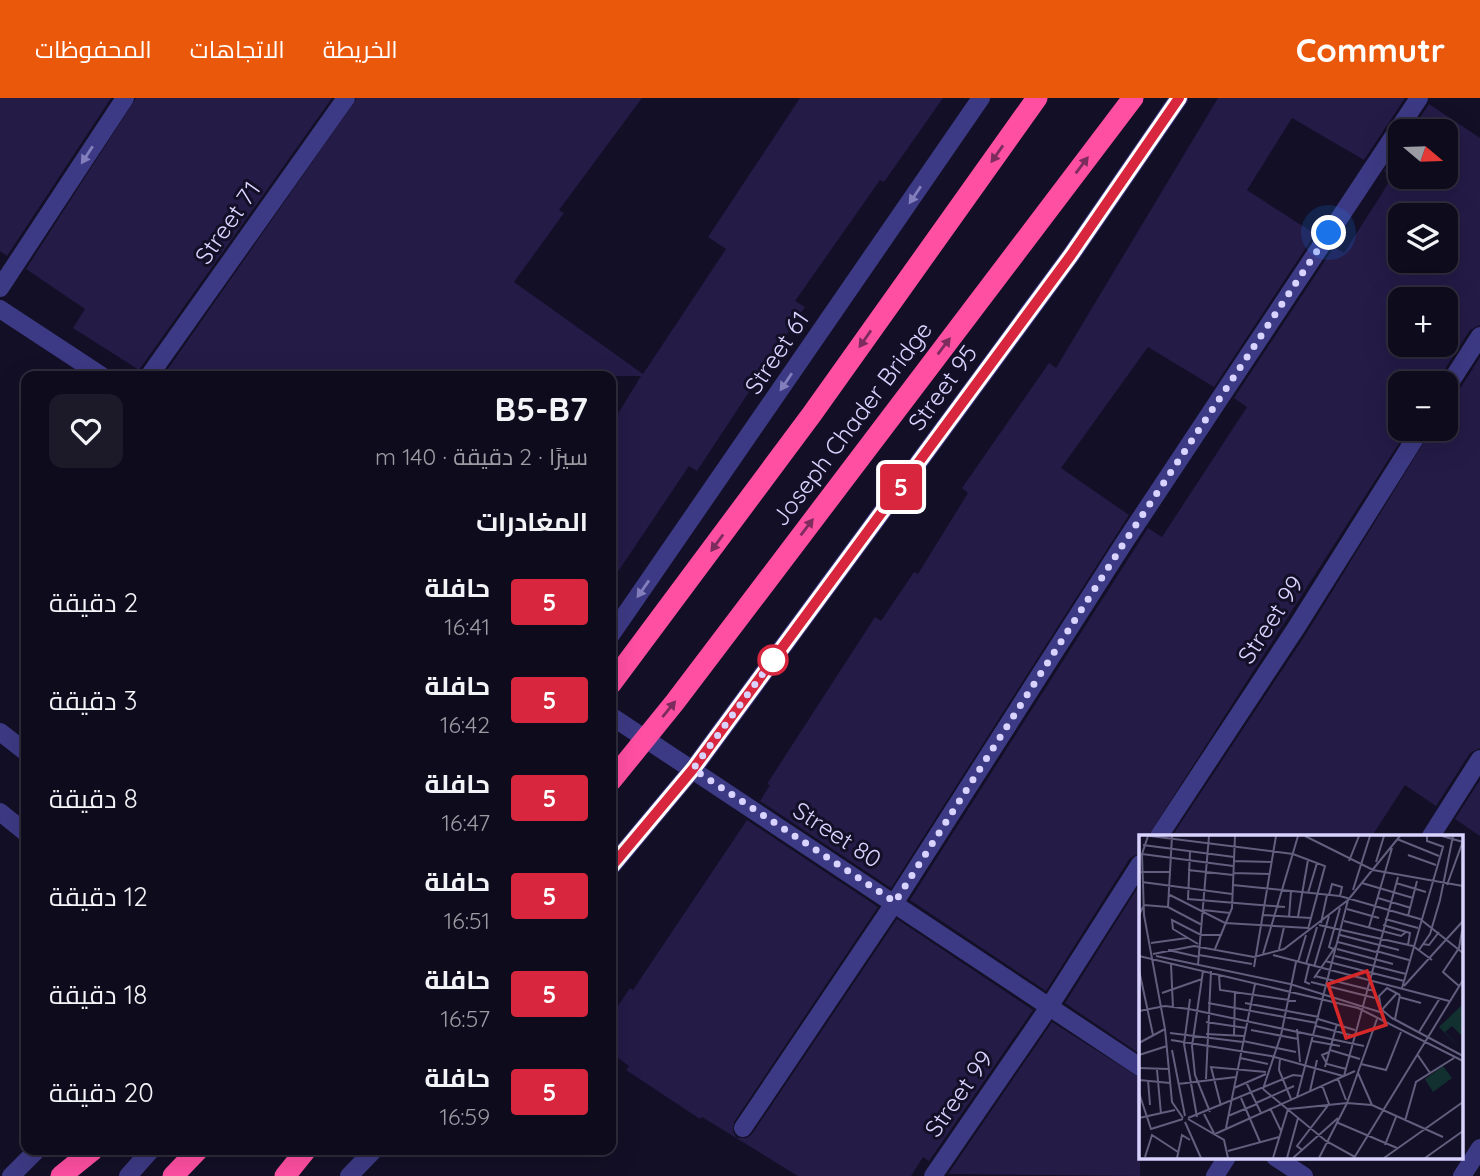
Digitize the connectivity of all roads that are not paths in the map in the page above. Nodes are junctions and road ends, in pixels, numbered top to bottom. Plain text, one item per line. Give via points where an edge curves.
1 (125, 98) edge
2 (346, 98) edge
3 (981, 98) edge
4 (1037, 98) edge
5 (1133, 98) edge
6 (1179, 98) edge
7 (1419, 98) edge
8 (0, 288) edge
9 (0, 309) edge
10 (1480, 336) edge
11 (94, 371) edge
12 (153, 371) edge
13 (1458, 371) edge
14 (1413, 441) edge
15 (616, 628) edge
16 (616, 677) edge
17 (616, 719) edge
18 (0, 732) edge
19 (21, 748) edge
20 (1480, 759) edge
21 (693, 769) junction
22 (616, 775) edge
23 (0, 812) edge
24 (21, 829) edge
25 (1159, 835) edge
26 (1432, 835) edge
27 (616, 861) edge
28 (1139, 866) edge
29 (895, 902) junction
30 (1049, 1007) junction
31 (1139, 1066) edge
32 (743, 1128) dead end
33 (1480, 1148) edge
34 (32, 1155) edge
35 (87, 1155) edge
36 (147, 1155) edge
37 (193, 1155) edge
38 (302, 1155) edge
39 (1226, 1158) edge
40 (1277, 1158) edge
41 (369, 1162) edge
42 (11, 1176) edge
43 (61, 1176) edge
44 (128, 1176) edge
45 (173, 1176) edge
46 (285, 1176) edge
47 (349, 1176) edge
48 (933, 1176) edge
49 (1215, 1176) edge
50 (1304, 1176) edge
51 (1462, 1176) edge

1 -> 8 street
2 - 12 street, Street 71
3 -> 15 street, Street 61
4 -> 16 highway, Joseph Chader Bridge
22 -> 5 highway, Joseph Chader Bridge, bridge
6 - 21 street, Street 95 via 1071,255
7 - 29 street via 1124,543
9 - 11 street
10 - 13 street
14 - 25 street, Street 99
17 - 21 street, Street 80
18 - 19 street
20 - 26 street
21 - 27 street, Street 95
21 - 29 street, Street 80
23 - 24 street
28 - 30 street, Street 99
29 - 30 street, Street 80
29 - 32 street
30 - 31 street, Street 80
30 - 48 street, Street 99
33 - 51 street
34 - 42 street
35 - 43 highway
36 - 44 street
37 - 45 highway
38 - 46 highway
39 - 49 street
40 - 50 street
41 - 47 street

